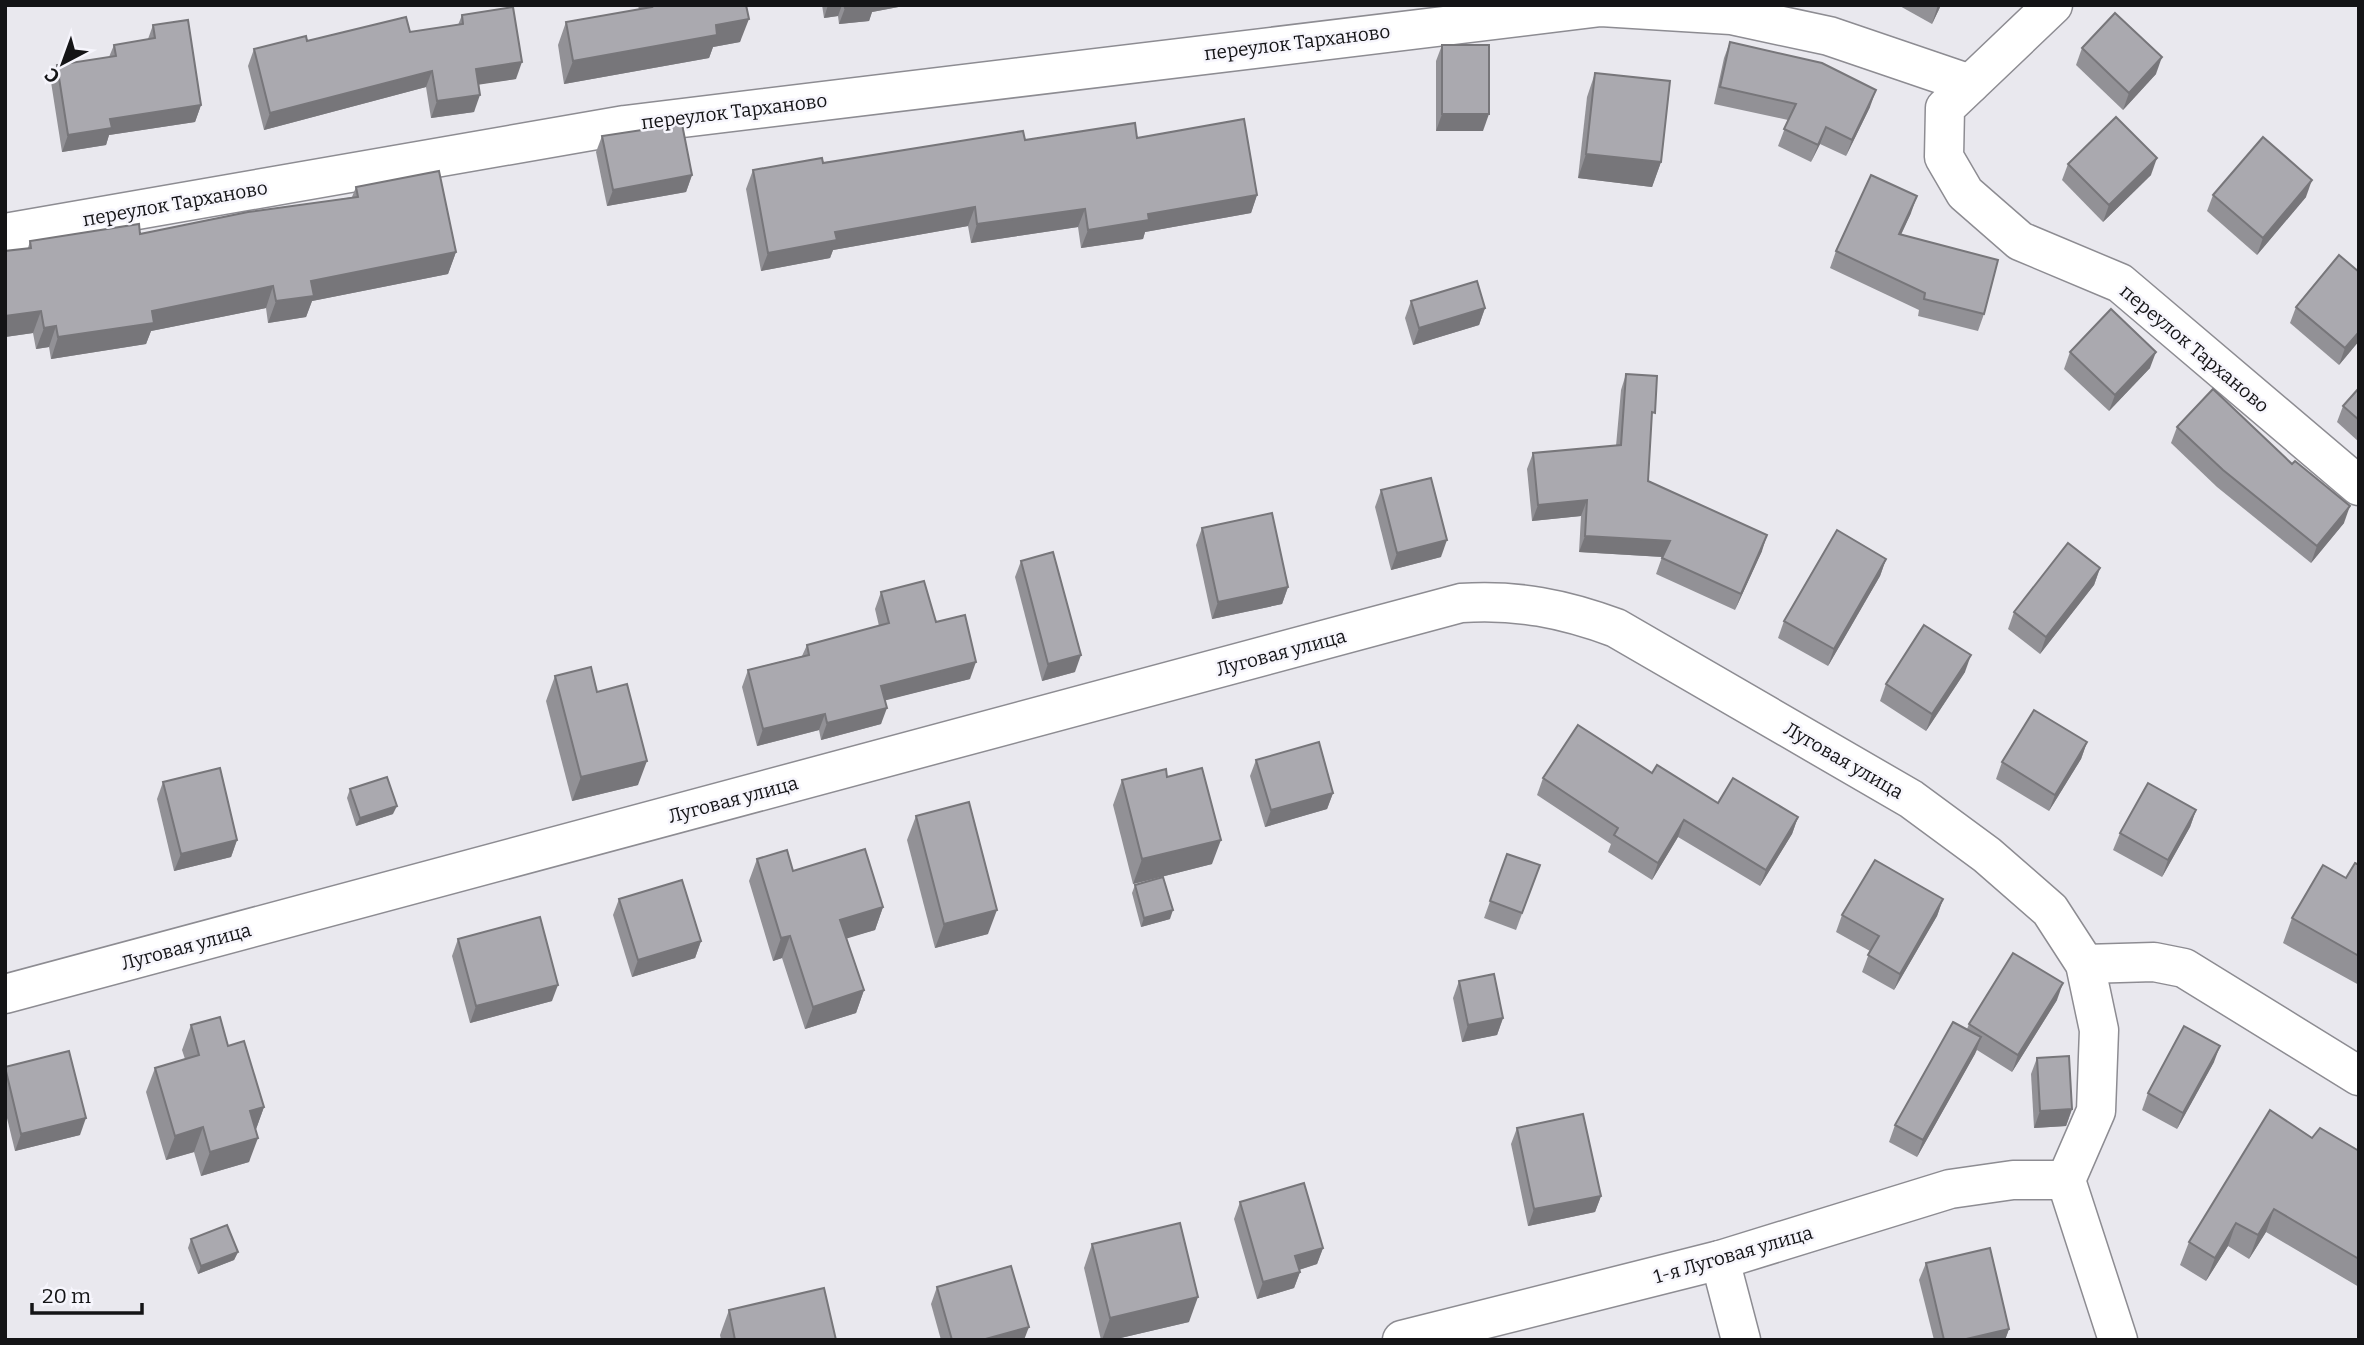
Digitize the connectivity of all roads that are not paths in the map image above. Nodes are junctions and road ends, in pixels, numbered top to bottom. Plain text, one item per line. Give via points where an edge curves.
1 (2053, 5) edge
2 (1970, 84) junction
3 (5, 233) edge
4 (2359, 486) edge
5 (2085, 964) junction
6 (5, 994) edge
7 (2359, 1076) edge
8 (2066, 1180) junction
9 (1720, 1260) junction
10 (1402, 1340) edge
11 (1741, 1340) edge
12 (2118, 1340) edge

1 - 2 street
2 - 3 street, переулок Тарханово via 1829,36 1731,15 1601,7 625,125
2 - 4 street, переулок Тарханово via 1945,108 1944,157 1965,193 2020,241 2120,283
5 - 6 street, Луговая улица via 2050,910 1987,855 1911,799 1616,628 1576,613 1501,600 1461,603
5 - 7 street via 2154,962 2184,968
5 - 8 street, Луговая улица via 2099,1030 2096,1111
8 - 9 street, 1-я Луговая улица via 1950,1189
8 - 12 street
9 - 10 street, 1-я Луговая улица
9 - 11 street

